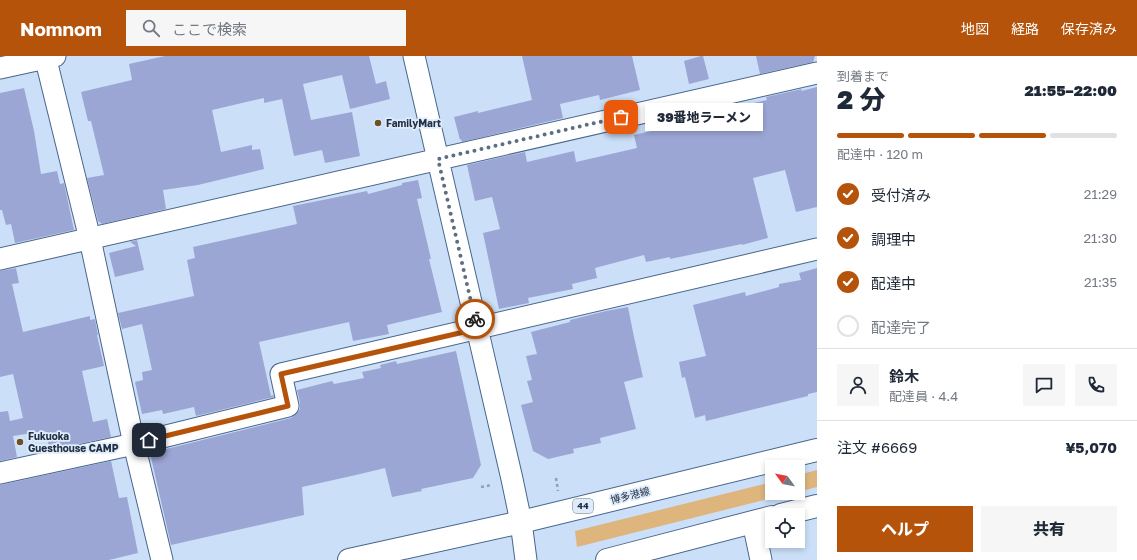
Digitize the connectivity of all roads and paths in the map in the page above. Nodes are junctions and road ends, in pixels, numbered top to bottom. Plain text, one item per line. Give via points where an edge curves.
1 (414, 56) edge
2 (49, 57) edge
3 (0, 68) edge
4 (817, 72) edge
5 (438, 159) junction
6 (90, 239) junction
7 (817, 249) edge
8 (0, 259) edge
9 (477, 329) junction
10 (134, 444) junction
11 (817, 450) edge
12 (0, 473) edge
13 (556, 478) dead end
14 (498, 484) dead end
15 (480, 487) dead end
16 (558, 492) dead end
17 (817, 506) edge
18 (805, 509) edge
19 (762, 520) edge
20 (521, 522) junction
21 (162, 560) edge
22 (349, 560) edge
23 (526, 560) edge
24 (607, 560) edge
25 (761, 560) edge

1 - 5 street
2 - 3 street
2 - 6 street
4 - 5 street
5 - 6 street
5 - 9 street
6 - 8 street
6 - 10 street
7 - 9 street
9 - 10 street via 281,374 288,406
9 - 20 street
10 - 12 street
10 - 21 street
11 - 20 main road, 博多港線 / 44
13 - 16 path
14 - 15 path
17 - 18 main road
19 - 24 main road
19 - 25 street
20 - 22 main road, 博多港線 / 44
20 - 23 street

